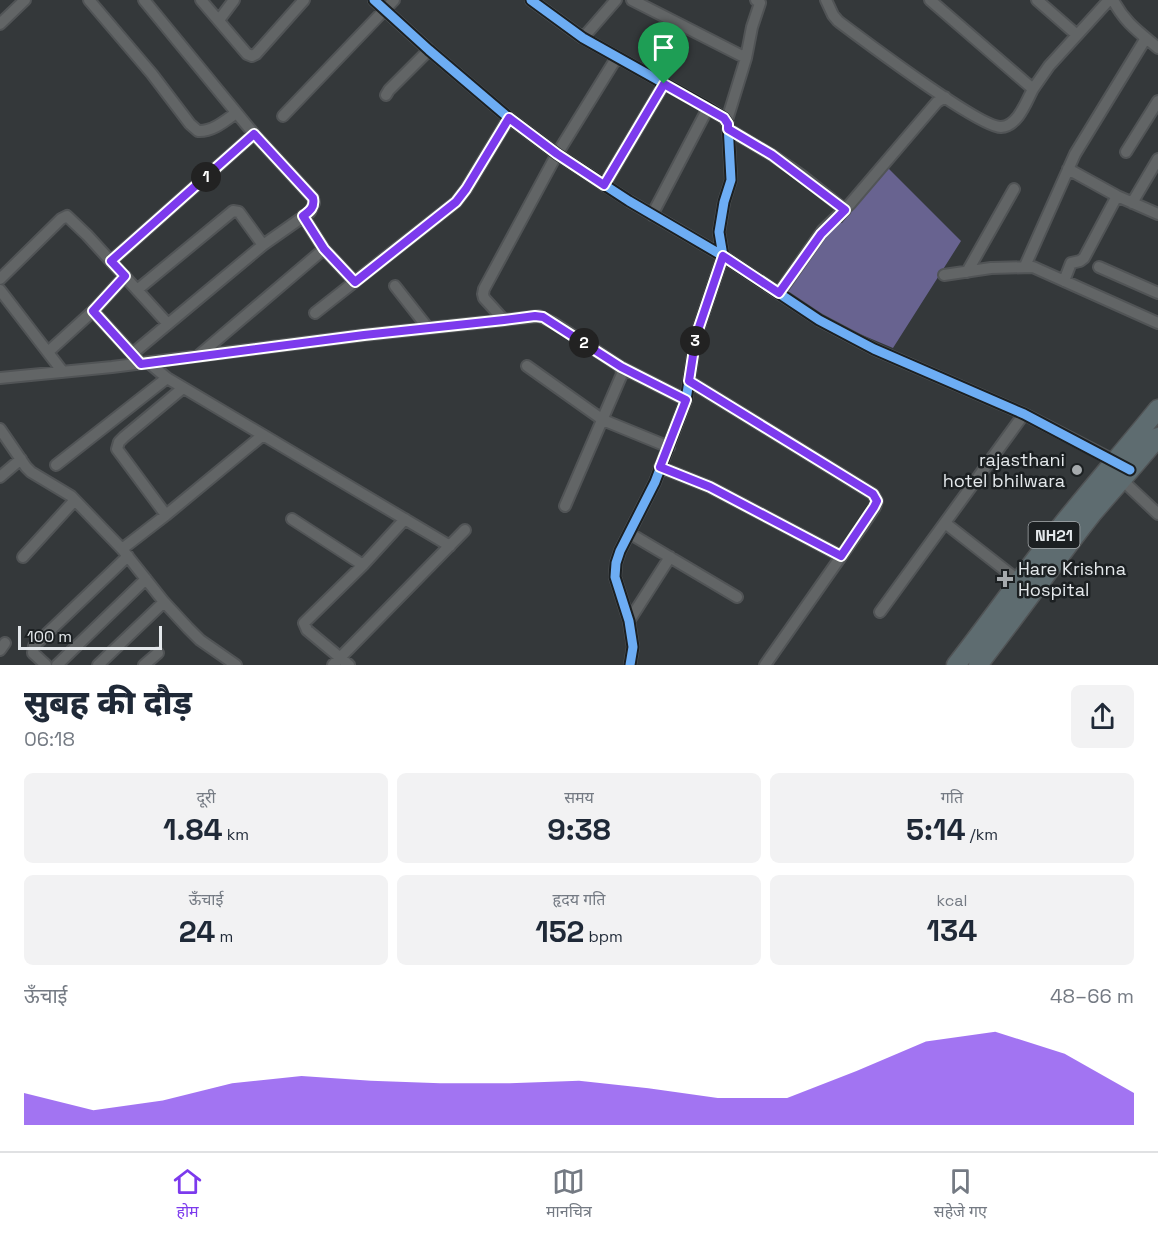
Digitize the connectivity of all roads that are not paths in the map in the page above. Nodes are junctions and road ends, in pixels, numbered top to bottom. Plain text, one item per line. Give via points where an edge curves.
1 (25, 0) edge
2 (89, 0) edge
3 (144, 0) edge
4 (201, 0) edge
5 (234, 0) edge
6 (304, 0) edge
7 (374, 0) edge
8 (394, 0) edge
9 (531, 0) edge
10 (551, 0) edge
11 (616, 0) edge
12 (632, 0) edge
13 (758, 0) edge
14 (826, 0) edge
15 (930, 0) edge
16 (1036, 0) edge
17 (1108, 1) edge
18 (544, 9) junction
19 (385, 10) junction
20 (219, 20) junction
21 (0, 24) edge
22 (1077, 35) junction
23 (583, 38) junction
24 (1146, 38) junction
25 (1158, 48) edge
26 (429, 50) junction
27 (616, 57) junction
28 (746, 58) junction
29 (664, 84) junction
30 (1033, 89) junction
31 (386, 96) dead end
32 (945, 98) junction
33 (1158, 101) edge
34 (708, 108) junction
35 (236, 113) junction
36 (283, 116) dead end
37 (509, 118) junction
38 (728, 125) junction
39 (254, 134) junction
40 (1126, 152) dead end
41 (557, 154) junction
42 (1158, 159) edge
43 (1068, 169) junction
44 (604, 185) junction
45 (1014, 189) dead end
46 (1117, 196) junction
47 (1132, 203) junction
48 (845, 210) junction
49 (1158, 214) edge
50 (652, 215) junction
51 (303, 216) junction
52 (263, 245) junction
53 (324, 249) junction
54 (723, 256) junction
55 (111, 261) junction
56 (1025, 266) junction
57 (1099, 267) dead end
58 (967, 272) junction
59 (944, 275) dead end
60 (125, 276) junction
61 (0, 279) edge
62 (1064, 281) junction
63 (355, 282) junction
64 (395, 286) dead end
65 (0, 290) edge
66 (138, 290) junction
67 (1158, 292) edge
68 (779, 293) junction
69 (93, 311) junction
70 (315, 313) dead end
71 (504, 320) junction
72 (1158, 323) edge
73 (168, 324) junction
74 (428, 328) junction
75 (48, 352) junction
76 (132, 354) junction
77 (198, 356) junction
78 (145, 363) junction
79 (527, 366) dead end
80 (621, 367) junction
81 (63, 372) junction
82 (0, 378) edge
83 (167, 378) junction
84 (689, 381) junction
85 (183, 388) junction
86 (686, 400) junction
87 (1158, 409) edge
88 (1024, 414) junction
89 (603, 420) junction
90 (0, 429) edge
91 (262, 435) junction
92 (1158, 437) edge
93 (4, 443) edge
94 (669, 447) junction
95 (21, 459) junction
96 (56, 465) dead end
97 (660, 467) junction
98 (1122, 470) junction
99 (0, 477) edge
100 (74, 501) junction
101 (565, 507) dead end
102 (1158, 514) edge
103 (166, 515) junction
104 (292, 519) dead end
105 (405, 519) junction
106 (945, 523) junction
107 (465, 530) dead end
108 (629, 533) junction
109 (450, 546) junction
110 (125, 552) junction
111 (841, 556) junction
112 (23, 557) dead end
113 (670, 558) junction
114 (363, 565) junction
115 (146, 579) junction
116 (1019, 581) junction
117 (737, 597) dead end
118 (164, 602) junction
119 (880, 612) dead end
120 (629, 621) junction
121 (158, 653) dead end
122 (38, 662) edge
123 (341, 662) edge
124 (772, 663) edge
125 (57, 665) edge
126 (98, 665) edge
127 (144, 665) edge
128 (236, 665) edge
129 (630, 665) edge
130 (956, 665) edge
131 (978, 665) edge

1 - 21 street
2 - 35 street via 198,131 215,127
3 - 35 street
4 - 20 street
5 - 20 street
6 - 20 street via 252,56
7 - 19 street
8 - 19 street
9 - 18 street
10 - 18 street
11 - 23 street
12 - 28 street
13 - 28 street
14 - 32 street via 838,21
15 - 30 street
16 - 22 street
17 - 22 street
17 - 24 street
18 - 23 street
19 - 26 street
19 - 36 street
22 - 30 street
23 - 27 street
24 - 25 street
24 - 43 street
26 - 31 street
26 - 37 street
27 - 29 street
27 - 41 street
28 - 38 street
29 - 34 street
29 - 44 street
30 - 32 street via 1014,121 1002,127
32 - 48 street via 937,102
33 - 40 street
34 - 38 street
34 - 50 street
35 - 39 street
37 - 41 street
37 - 63 street via 456,202
38 - 48 street
38 - 54 street via 731,180 719,232
39 - 51 street via 313,198 313,208
39 - 55 street
41 - 44 street
41 - 71 street via 484,289 484,298
42 - 47 street
43 - 46 street
43 - 56 street
44 - 50 street
45 - 58 street
46 - 47 street
46 - 62 street via 1084,258 1071,262
47 - 49 street
48 - 68 street via 821,234
50 - 54 street
51 - 52 street
51 - 53 street
52 - 66 street via 239,212 233,211
52 - 73 street
53 - 63 street
53 - 77 street
54 - 68 street
54 - 84 street via 696,336
55 - 60 street
55 - 61 street via 64,216
56 - 58 street
56 - 62 street
57 - 67 street
58 - 59 street
60 - 66 street
60 - 69 street
62 - 72 street
63 - 70 street
64 - 74 street
65 - 75 street
66 - 73 street
68 - 88 street via 874,349
69 - 75 street
69 - 76 street
71 - 74 street
71 - 80 street via 543,317
73 - 76 street
74 - 77 street
75 - 81 street
76 - 78 street
77 - 78 street
78 - 81 street
78 - 83 street
79 - 89 street
80 - 86 street
80 - 89 street via 622,374
81 - 82 street
83 - 85 street
83 - 96 street
84 - 86 street
84 - 111 street via 873,494 877,501 874,507
85 - 91 street
85 - 103 street via 117,446
86 - 94 street
87 - 98 highway, NH21 via 1125,450
88 - 98 street
88 - 106 street
89 - 94 street
89 - 101 street
90 - 93 street
91 - 103 street
91 - 105 street
92 - 98 highway, NH21
93 - 95 street
94 - 97 street
95 - 99 street
95 - 100 street via 31,472
97 - 108 street
97 - 111 street via 710,487
98 - 102 street
98 - 116 highway, NH21 via 1069,515
98 - 131 highway, NH21
100 - 110 street
100 - 112 street
103 - 110 street
104 - 114 street
105 - 109 street
105 - 114 street
106 - 116 street
106 - 119 street
107 - 109 street
108 - 113 street
108 - 120 street via 615,577
109 - 123 street
110 - 115 street
110 - 122 street via 36,643 33,653
111 - 124 street
113 - 117 street
113 - 120 street
114 - 123 street via 304,623
115 - 118 street
115 - 125 street
116 - 130 highway, NH21
118 - 126 street
118 - 128 street via 200,640
120 - 129 street via 633,647
121 - 127 street

